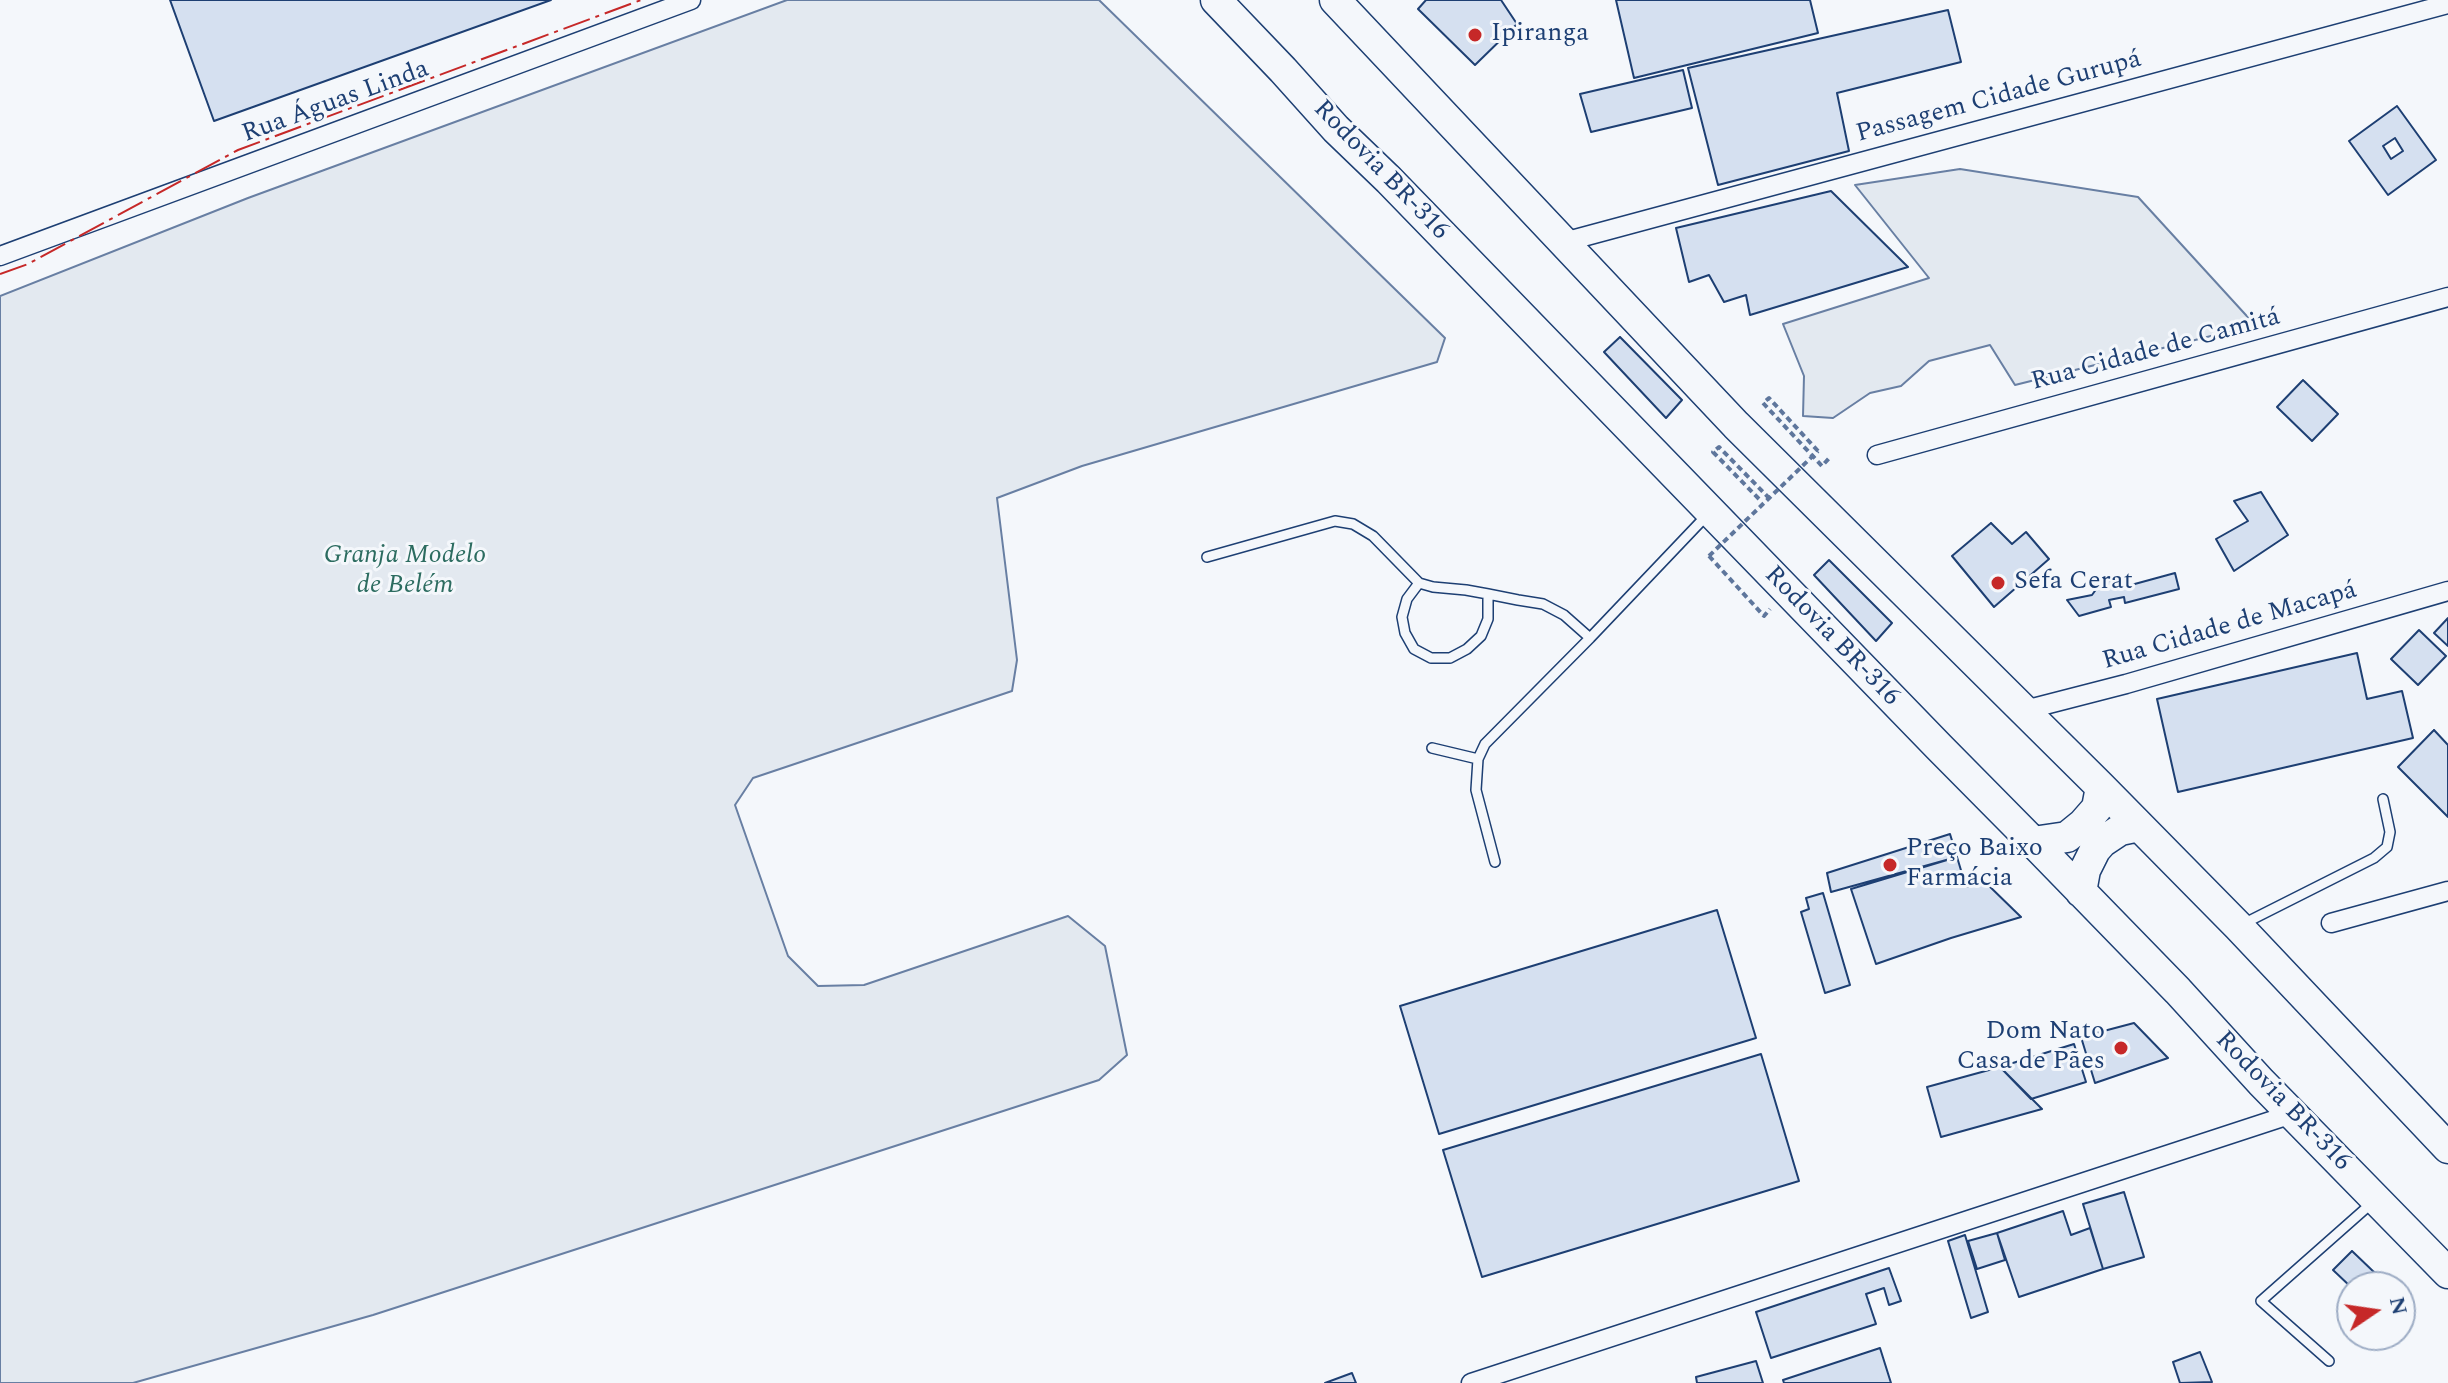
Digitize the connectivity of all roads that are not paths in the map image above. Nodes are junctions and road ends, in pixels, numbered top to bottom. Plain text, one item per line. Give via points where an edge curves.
1 (691, 0) edge
2 (1216, 0) edge
3 (1335, 0) edge
4 (2448, 4) edge
5 (1564, 242) junction
6 (0, 256) edge
7 (2448, 297) edge
8 (1877, 455) dead end
9 (1710, 511) junction
10 (1207, 557) dead end
11 (1419, 583) junction
12 (2448, 591) edge
13 (1488, 594) junction
14 (1590, 638) junction
15 (2025, 710) junction
16 (1432, 748) dead end
17 (1478, 759) junction
18 (2101, 787) junction
19 (2383, 799) dead end
20 (2139, 826) junction
21 (2033, 842) junction
22 (1495, 862) dead end
23 (2448, 891) edge
24 (2081, 892) junction
25 (2331, 923) dead end
26 (2238, 926) junction
27 (2292, 1114) junction
28 (2448, 1148) edge
29 (2376, 1199) junction
30 (2448, 1273) edge
31 (2329, 1361) dead end
32 (1471, 1383) edge

1 - 6 street, Rua Águas Linda
2 - 9 highway, Rodovia BR-316
3 - 5 highway
4 - 5 street, Passagem Cidade Gurupá
5 - 15 highway via 1736,425
7 - 8 street, Rua Cidade de Camitá
9 - 14 lane
9 - 21 highway, Rodovia BR-316
10 - 11 lane via 1335,521 1373,536
11 - 13 lane
11 - 13 lane via 1402,617 1414,649 1431,658 1450,658 1481,636 1488,619
12 - 15 street, Rua Cidade de Macapá
13 - 14 lane via 1543,604
14 - 17 lane via 1485,744
15 - 18 highway
16 - 17 lane
17 - 22 lane via 1476,790
18 - 20 highway
18 - 21 highway via 2097,808 2067,837
19 - 26 lane via 2390,832 2387,847
20 - 24 highway via 2102,842 2085,870
20 - 26 highway
21 - 24 highway, Rodovia BR-316
23 - 25 street
24 - 27 highway, Rodovia BR-316
26 - 28 highway
27 - 29 highway, Rodovia BR-316
27 - 32 street
29 - 30 highway, Rodovia BR-316
29 - 31 lane via 2261,1301

